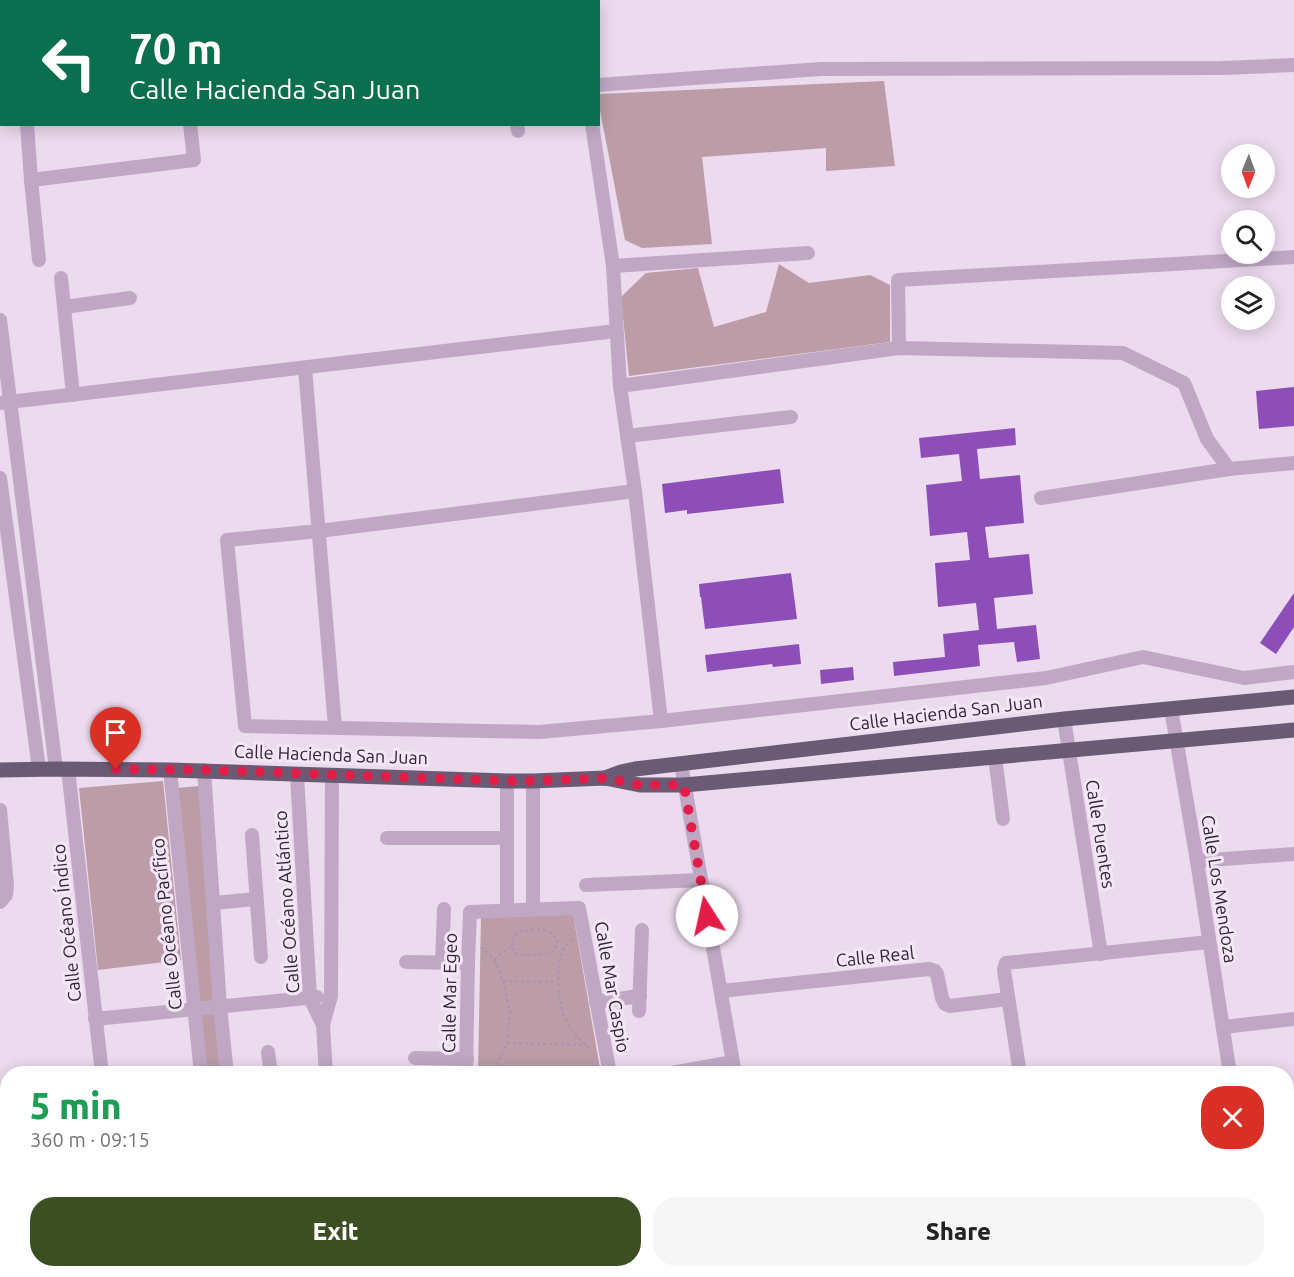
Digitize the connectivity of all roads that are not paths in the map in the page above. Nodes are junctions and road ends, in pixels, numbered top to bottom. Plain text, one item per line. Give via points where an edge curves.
1 (1294, 65) edge
2 (600, 85) edge
3 (27, 126) edge
4 (190, 126) edge
5 (592, 126) edge
6 (31, 180) junction
7 (808, 253) dead end
8 (1294, 257) edge
9 (39, 260) dead end
10 (613, 266) junction
11 (61, 278) dead end
12 (130, 298) dead end
13 (64, 307) junction
14 (0, 320) edge
15 (616, 331) junction
16 (899, 348) junction
17 (305, 368) junction
18 (620, 386) junction
19 (73, 395) junction
20 (5, 403) edge
21 (791, 417) dead end
22 (627, 436) junction
23 (1294, 463) edge
24 (1229, 469) junction
25 (0, 478) edge
26 (634, 490) junction
27 (1041, 498) dead end
28 (319, 531) junction
29 (1294, 672) edge
30 (1294, 698) edge
31 (1171, 709) junction
32 (1064, 719) junction
33 (661, 721) junction
34 (335, 727) junction
35 (1294, 730) edge
36 (1177, 740) junction
37 (1069, 750) junction
38 (995, 757) junction
39 (681, 764) junction
40 (39, 769) junction
41 (62, 769) junction
42 (0, 770) edge
43 (170, 770) junction
44 (204, 770) junction
45 (297, 775) junction
46 (332, 775) junction
47 (605, 778) junction
48 (507, 781) junction
49 (533, 781) junction
50 (684, 785) junction
51 (0, 810) edge
52 (1003, 819) dead end
53 (252, 835) dead end
54 (387, 838) dead end
55 (507, 838) junction
56 (1294, 857) edge
57 (1197, 861) junction
58 (701, 880) junction
59 (586, 885) dead end
60 (256, 899) junction
61 (0, 903) edge
62 (214, 903) junction
63 (444, 909) dead end
64 (533, 909) junction
65 (507, 910) junction
66 (470, 912) joint
67 (642, 930) dead end
68 (1209, 942) junction
69 (1101, 954) junction
70 (261, 957) dead end
71 (406, 962) dead end
72 (442, 962) junction
73 (468, 963) junction
74 (721, 991) junction
75 (331, 996) junction
76 (640, 996) junction
77 (310, 998) junction
78 (1008, 999) junction
79 (596, 1002) junction
80 (220, 1007) junction
81 (193, 1009) junction
82 (639, 1011) dead end
83 (95, 1018) junction
84 (1294, 1019) edge
85 (323, 1025) junction
86 (1222, 1027) junction
87 (268, 1052) dead end
88 (415, 1059) dead end
89 (467, 1059) junction
90 (101, 1066) edge
91 (200, 1066) edge
92 (226, 1066) edge
93 (270, 1066) edge
94 (326, 1066) edge
95 (467, 1066) edge
96 (609, 1066) edge
97 (734, 1066) edge
98 (1019, 1066) edge
99 (1229, 1066) edge

1 - 2 street via 821,69
3 - 6 street
4 - 6 street via 194,160
5 - 10 street
6 - 9 street
7 - 10 street
8 - 16 street via 898,280
10 - 15 street
11 - 13 street
12 - 13 street
13 - 19 street
14 - 20 street, Calle Océano Índico
15 - 17 street
15 - 18 street
16 - 18 street
16 - 24 street via 1124,353 1184,383 1207,440
17 - 19 street
17 - 28 street
18 - 22 street
19 - 20 street
20 - 41 street, Calle Océano Índico
21 - 22 street
22 - 26 street
23 - 24 street
24 - 27 street
25 - 40 street
26 - 28 street
26 - 33 street
28 - 34 street
28 - 34 street via 227,540 245,726
29 - 33 street via 1244,678 1143,657 1046,678
30 - 31 main road, Calle Hacienda San Juan
31 - 32 main road, Calle Hacienda San Juan
31 - 36 street, Calle Los Mendoza
32 - 37 street, Calle Puentes
32 - 39 main road, Calle Hacienda San Juan
33 - 34 street via 539,732
35 - 36 main road, Calle Hacienda San Juan
36 - 37 main road, Calle Hacienda San Juan
36 - 57 street, Calle Los Mendoza
37 - 38 main road, Calle Hacienda San Juan
37 - 69 street, Calle Puentes
38 - 50 main road, Calle Hacienda San Juan
38 - 52 street
39 - 47 main road, Calle Hacienda San Juan
39 - 50 street
40 - 41 main road, Calle Hacienda San Juan
40 - 42 main road, Calle Hacienda San Juan
41 - 43 main road, Calle Hacienda San Juan
41 - 83 street, Calle Océano Índico
43 - 44 main road, Calle Hacienda San Juan
43 - 81 street, Calle Océano Pacífico
44 - 45 main road, Calle Hacienda San Juan
44 - 62 street
45 - 46 main road, Calle Hacienda San Juan
45 - 77 street, Calle Océano Atlántico
46 - 48 main road, Calle Hacienda San Juan
46 - 75 street, Calle Océano Atlántico
47 - 49 main road, Calle Hacienda San Juan
47 - 50 main road, Calle Hacienda San Juan via 639,785
48 - 49 main road, Calle Hacienda San Juan
48 - 55 street
49 - 64 street
50 - 58 street
51 - 61 street via 8,885
53 - 60 street
54 - 55 street
55 - 65 street
56 - 57 street
57 - 68 street, Calle Los Mendoza
58 - 59 street
58 - 74 street
60 - 62 street
60 - 70 street
62 - 80 street
63 - 72 street
64 - 65 street, Calle Mar Caspio
64 - 79 street, Calle Mar Caspio via 579,908
65 - 66 street, Calle Mar Caspio
66 - 73 street, Calle Mar Egeo
67 - 76 street
68 - 69 street
68 - 86 street, Calle Los Mendoza
69 - 78 street via 1008,961 1004,967
71 - 72 street
72 - 73 street
73 - 89 street, Calle Mar Egeo
74 - 78 street, Calle Real via 929,969 937,974 945,1005
74 - 97 street
75 - 77 street
75 - 85 street, Calle Océano Atlántico
76 - 79 street
76 - 82 street
77 - 80 street
77 - 85 street, Calle Océano Atlántico
78 - 98 street
79 - 96 street, Calle Mar Caspio
80 - 81 street
80 - 92 street
81 - 83 street
81 - 91 street, Calle Océano Pacífico
83 - 90 street, Calle Océano Índico
84 - 86 street
85 - 94 street, Calle Océano Atlántico
86 - 99 street, Calle Los Mendoza
87 - 93 street
88 - 89 street
89 - 95 street, Calle Mar Egeo

